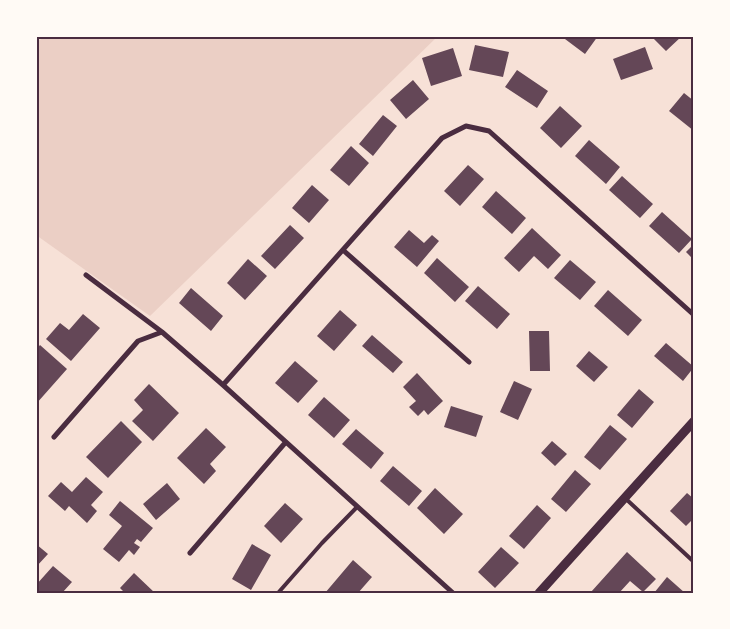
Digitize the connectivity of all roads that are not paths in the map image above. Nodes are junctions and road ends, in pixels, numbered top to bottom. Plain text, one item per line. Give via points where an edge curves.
1 (343, 250) junction
2 (86, 275) dead end
3 (694, 315) edge
4 (162, 332) junction
5 (469, 362) dead end
6 (223, 385) junction
7 (694, 421) edge
8 (54, 437) dead end
9 (285, 443) junction
10 (625, 498) junction
11 (357, 507) junction
12 (190, 553) dead end
13 (694, 562) edge
14 (278, 593) edge
15 (453, 593) edge
16 (539, 593) edge

1 - 3 street via 442,138 466,126 489,130
1 - 5 street
1 - 6 street
2 - 4 street
4 - 6 street
4 - 8 street via 138,341
6 - 9 street
7 - 10 street
9 - 11 street
9 - 12 street
10 - 13 lane
10 - 16 street
11 - 14 lane
11 - 15 street

